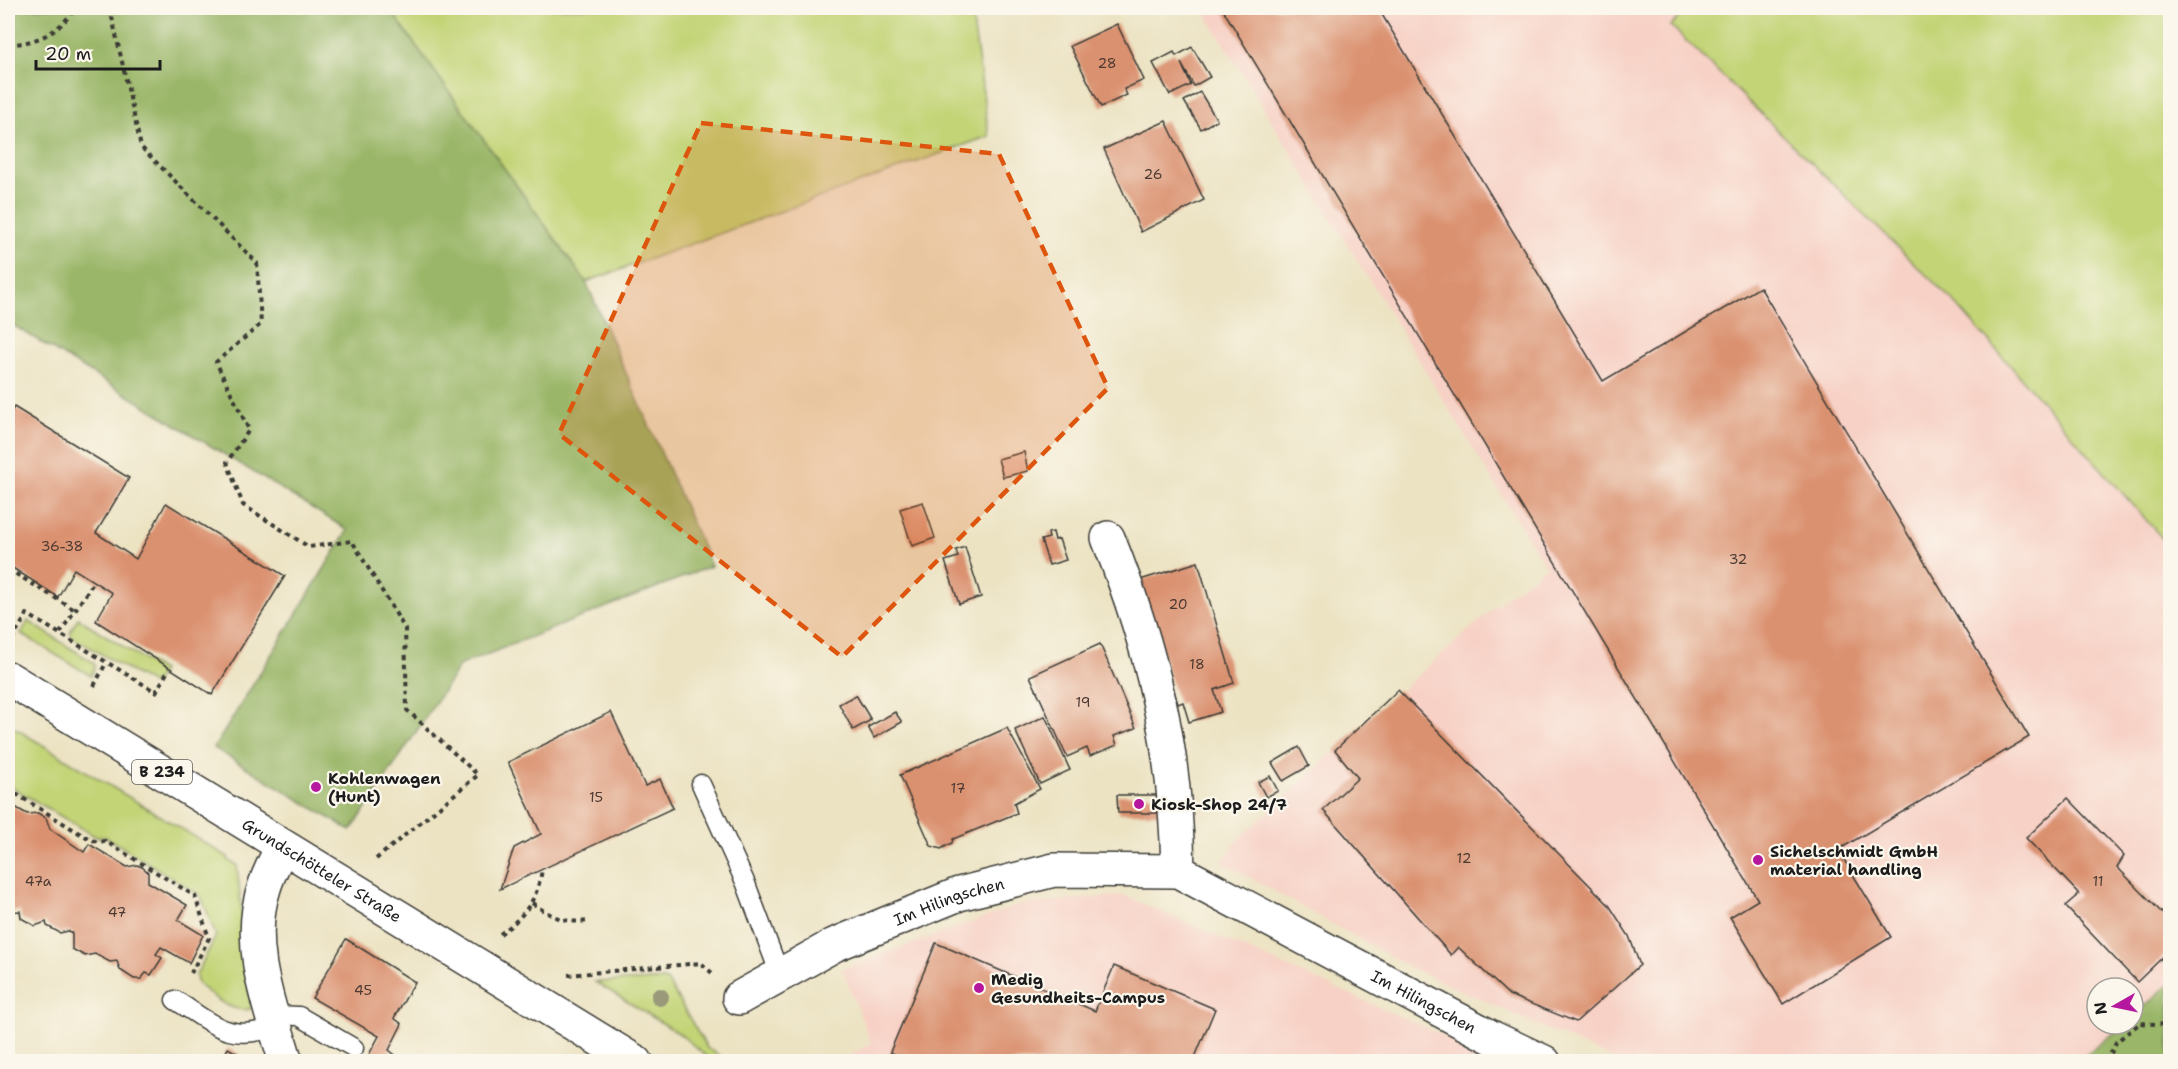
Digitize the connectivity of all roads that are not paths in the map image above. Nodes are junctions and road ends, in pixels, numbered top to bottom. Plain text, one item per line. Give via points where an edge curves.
1 (1108, 538) dead end
2 (8, 678) edge
3 (701, 784) dead end
4 (282, 846) junction
5 (1178, 872) junction
6 (780, 975) junction
7 (739, 998) road end
8 (176, 1000) dead end
9 (274, 1020) junction
10 (354, 1048) dead end
11 (286, 1062) edge
12 (636, 1062) edge
13 (1544, 1062) edge

1 - 5 street via 1156,681 1170,752
2 - 4 street, Grundschötteler Straße / B 234
3 - 6 lane via 746,884
4 - 9 street via 263,889 259,915 258,952
4 - 12 street, Grundschötteler Straße / B 234
5 - 6 street, Im Hilingschen via 1054,870 959,894 834,945
5 - 13 street, Im Hilingschen
6 - 7 street, Im Hilingschen
8 - 9 lane via 231,1033 243,1035
9 - 10 lane via 299,1016
9 - 11 street

